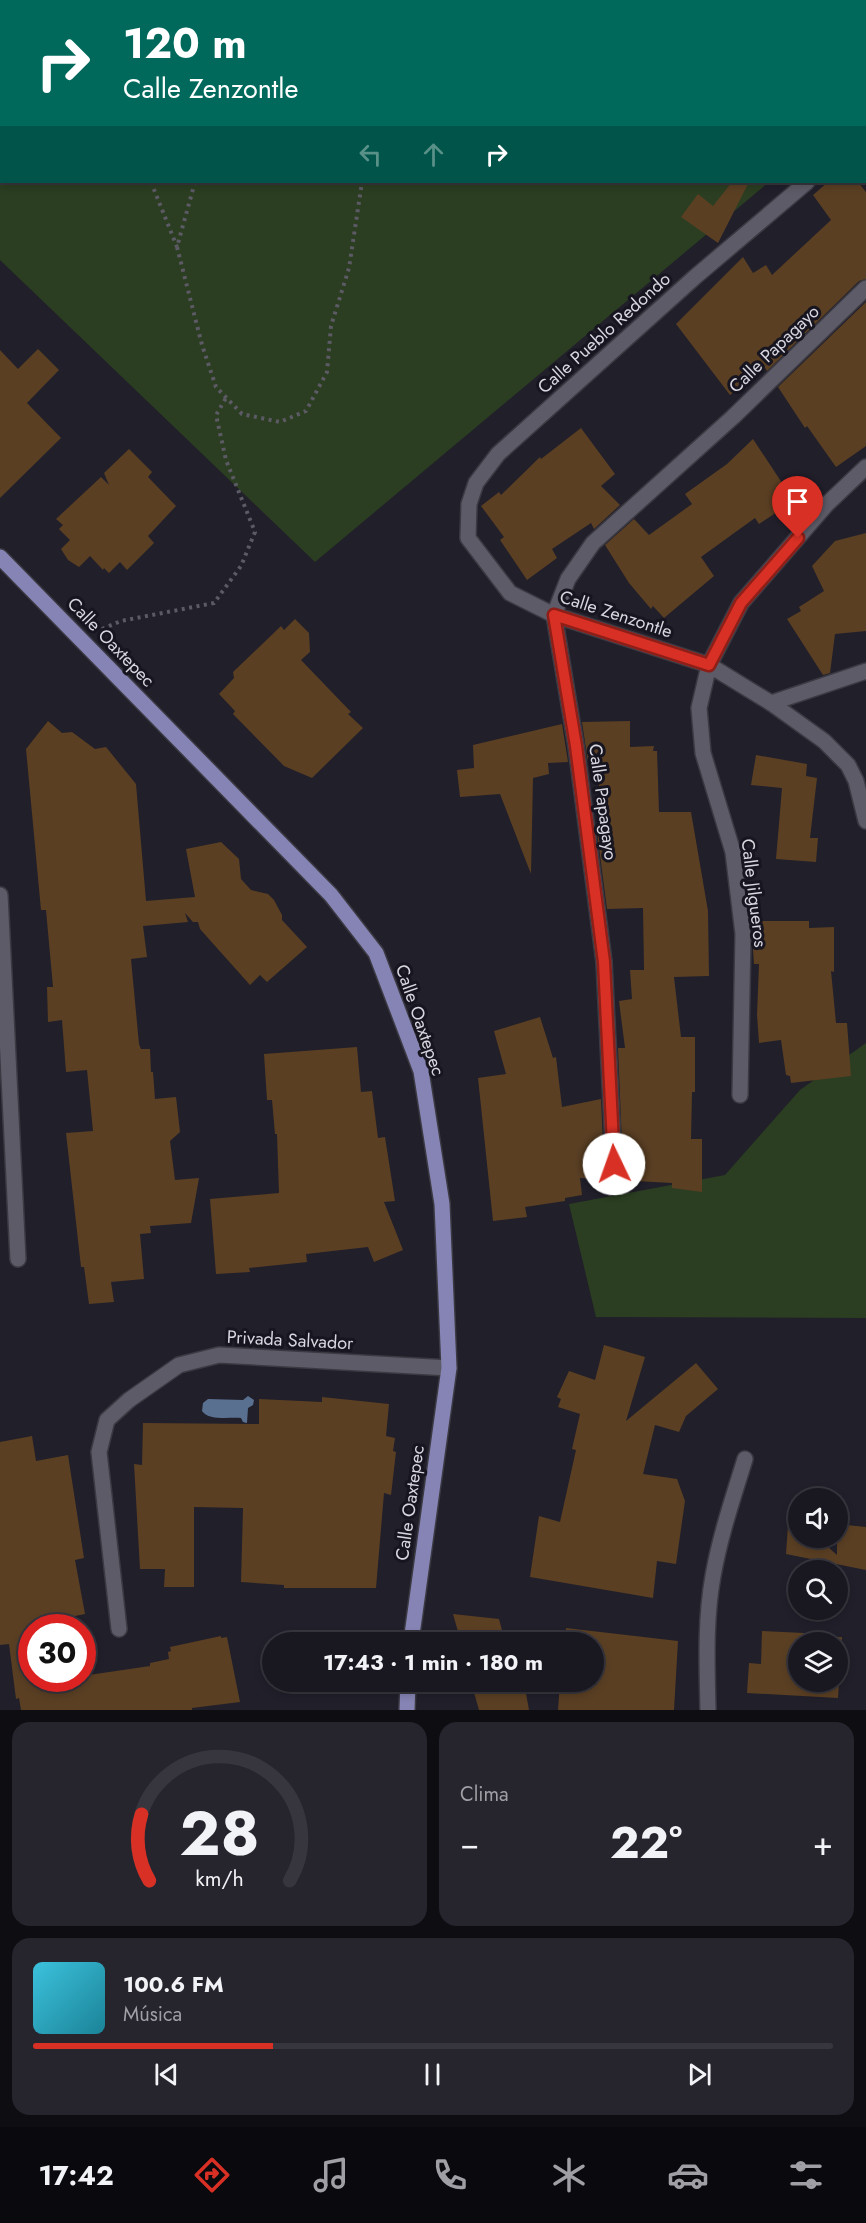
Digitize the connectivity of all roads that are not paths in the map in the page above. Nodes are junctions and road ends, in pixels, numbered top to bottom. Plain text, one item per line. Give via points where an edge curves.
1 (806, 183) edge
2 (866, 288) edge
3 (866, 467) edge
4 (468, 538) joint
5 (0, 557) edge
6 (554, 615) junction
7 (709, 665) junction
8 (866, 671) edge
9 (771, 703) junction
10 (866, 821) edge
11 (0, 895) edge
12 (740, 1095) dead end
13 (614, 1164) dead end
14 (18, 1259) dead end
15 (449, 1368) junction
16 (745, 1459) dead end
17 (119, 1629) dead end
18 (412, 1632) edge
19 (408, 1692) edge
20 (407, 1710) edge
21 (708, 1710) edge

1 - 4 street, Calle Pueblo Redondo via 498,454 476,483 469,504
2 - 6 street, Calle Papagayo via 733,417 593,543 568,579
3 - 7 street, Calle Jilgueros via 826,505 741,603
4 - 6 street, Calle Zenzontle via 510,593
5 - 15 main road, Calle Oaxtepec via 331,895 376,952 421,1071 442,1204
6 - 7 street, Calle Zenzontle
6 - 13 street, Calle Papagayo via 576,746 604,962
7 - 9 street, Calle Zenzontle
7 - 12 street, Calle Jilgueros via 699,708 703,753 733,852 743,934
8 - 9 street
9 - 10 street, Calle Zenzontle via 824,741 848,765
11 - 14 street
15 - 17 street, Privada Salvador via 219,1355 179,1365 129,1400 106,1420 99,1452
15 - 18 main road, Calle Oaxtepec
16 - 21 street via 713,1577 707,1641
19 - 20 main road

